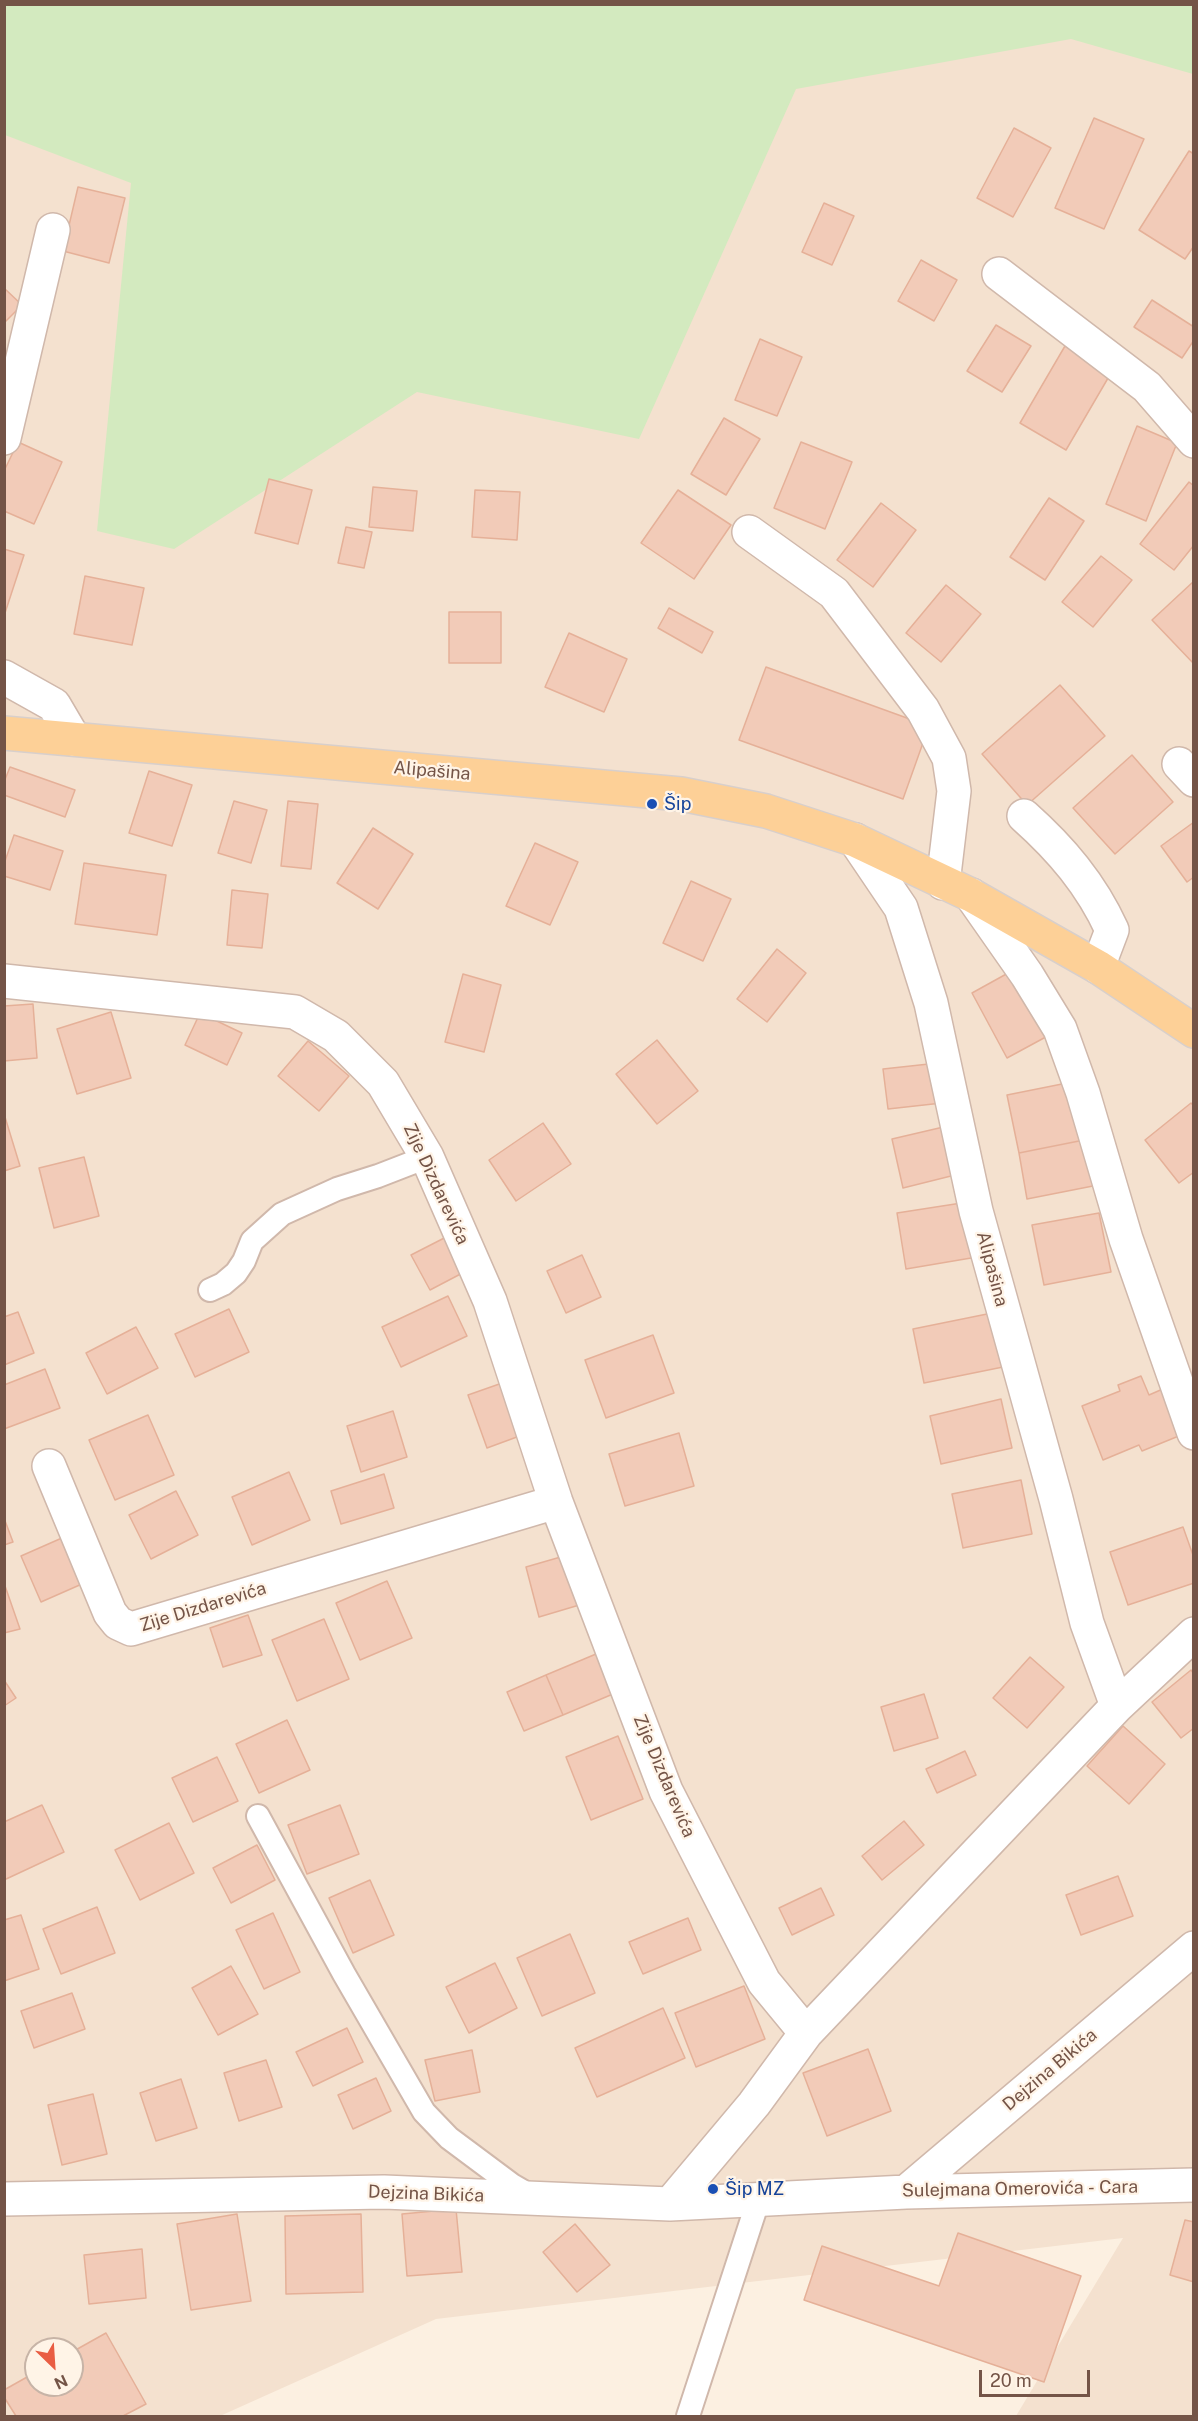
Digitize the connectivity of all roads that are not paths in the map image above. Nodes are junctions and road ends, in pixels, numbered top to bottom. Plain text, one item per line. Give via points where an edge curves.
1 (53, 230) dead end
2 (999, 274) dead end
3 (4, 438) edge
4 (1194, 441) edge
5 (748, 532) dead end
6 (4, 677) edge
7 (4, 733) edge
8 (74, 739) junction
9 (1024, 816) dead end
10 (855, 840) junction
11 (957, 889) junction
12 (1098, 967) junction
13 (4, 981) edge
14 (1194, 1031) edge
15 (427, 1157) junction
16 (210, 1290) dead end
17 (1194, 1433) edge
18 (49, 1466) dead end
19 (556, 1502) junction
20 (1194, 1634) edge
21 (1117, 1706) junction
22 (258, 1816) dead end
23 (1194, 1948) edge
24 (806, 2033) junction
25 (1194, 2186) edge
26 (906, 2192) junction
27 (846, 2194) joint
28 (4, 2199) edge
29 (535, 2199) junction
30 (758, 2200) junction
31 (670, 2204) junction
32 (688, 2416) edge

1 - 3 street
2 - 4 street via 1147,387
5 - 11 street via 834,593 923,710 949,758
6 - 8 street via 54,705
7 - 8 main road, Alipašina
8 - 10 main road, Alipašina via 681,794 766,811
9 - 12 street via 1055,843 1100,904 1112,930
10 - 11 main road, Alipašina
10 - 21 street, Alipašina via 900,908 932,1003 976,1211 1087,1623
11 - 12 main road, Alipašina
11 - 17 street, Alipašina via 1027,975 1060,1029 1126,1239
12 - 14 main road, Alipašina
13 - 15 street, Zije Dizdarevića via 295,1012 336,1036 383,1083
15 - 16 lane via 337,1189 282,1214 252,1241 236,1273
15 - 19 street, Zije Dizdarevića via 490,1300
18 - 19 street, Zije Dizdarevića via 110,1613 117,1623 131,1629
19 - 24 street, Zije Dizdarevića via 666,1791 764,1982
20 - 21 street
21 - 24 street
22 - 29 lane via 424,2112 449,2138
23 - 26 street, Dejzina Bikića
24 - 31 street via 754,2104
25 - 26 street, Sulejmana Omerovića - Cara
26 - 27 street, Sulejmana Omerovića - Cara
27 - 30 street, Dejzina Bikića
28 - 29 street, Dejzina Bikića via 384,2192
29 - 31 street, Dejzina Bikića
30 - 31 street, Dejzina Bikića
30 - 32 lane

